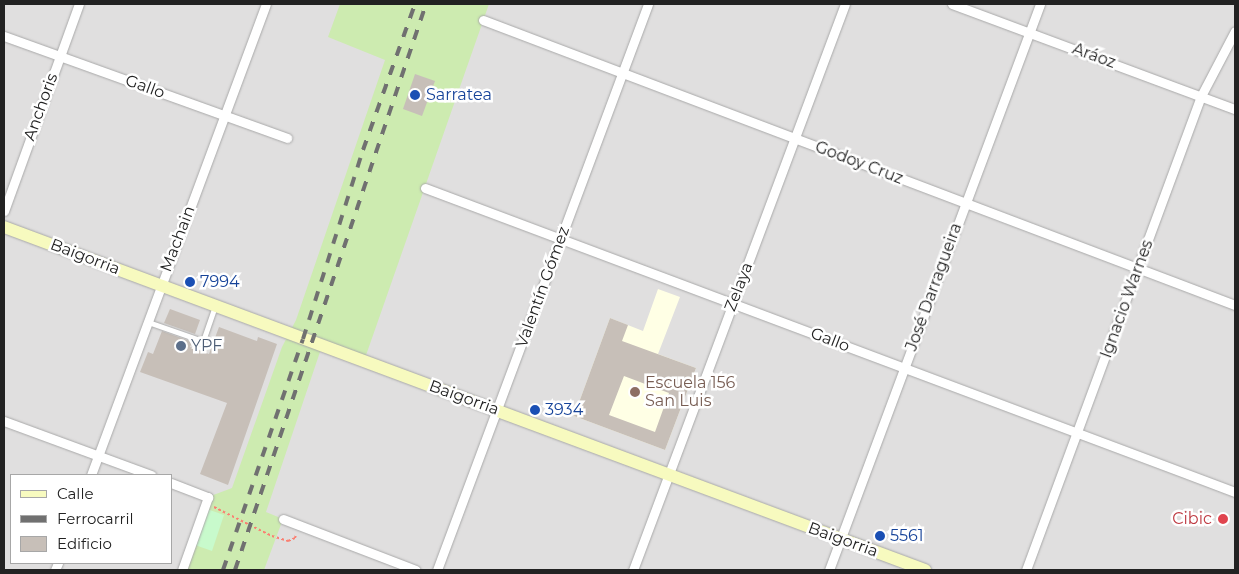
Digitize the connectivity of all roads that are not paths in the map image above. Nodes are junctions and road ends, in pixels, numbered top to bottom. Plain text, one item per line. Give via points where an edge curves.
1 (79, 4) edge
2 (266, 4) edge
3 (648, 4) edge
4 (845, 4) edge
5 (952, 4) edge
6 (1040, 4) edge
7 (483, 20) dead end
8 (1235, 31) edge
9 (1029, 32) junction
10 (4, 36) edge
11 (60, 56) junction
12 (622, 73) junction
13 (1201, 96) junction
14 (1235, 109) edge
15 (224, 116) junction
16 (287, 138) dead end
17 (795, 138) junction
18 (425, 188) dead end
19 (966, 204) junction
20 (4, 211) edge
21 (4, 227) edge
22 (561, 239) junction
23 (1138, 269) junction
24 (160, 285) junction
25 (733, 303) junction
26 (1235, 305) edge
27 (215, 306) junction
28 (147, 322) junction
29 (904, 368) junction
30 (497, 410) junction
31 (4, 421) edge
32 (1077, 433) junction
33 (98, 455) junction
34 (91, 474) edge
35 (148, 474) edge
36 (668, 476) junction
37 (172, 483) edge
38 (1235, 492) edge
39 (283, 519) dead end
40 (840, 539) junction
41 (182, 570) edge
42 (416, 570) edge
43 (437, 570) edge
44 (633, 570) edge
45 (829, 570) edge
46 (925, 570) edge
47 (1026, 570) edge

1 - 11 street, Anchoris
2 - 15 street, Machain
3 - 12 street, Valentín Gómez
4 - 17 street, Zelaya
5 - 9 street, Aráoz
6 - 9 street, José Darragueira
7 - 12 street, Godoy Cruz
8 - 13 street, Ignacio Warnes
9 - 13 street, Aráoz
9 - 19 street, José Darragueira
10 - 11 street, Gallo
11 - 15 street, Gallo
11 - 20 street, Anchoris
12 - 17 street, Godoy Cruz
12 - 22 street, Valentín Gómez
13 - 14 street, Aráoz
13 - 23 street, Ignacio Warnes
15 - 16 street, Gallo
15 - 24 street, Machain
17 - 19 street, Godoy Cruz
17 - 25 street, Zelaya
18 - 22 street, Gallo
19 - 23 street, Godoy Cruz
19 - 29 street, José Darragueira
21 - 24 street, Baigorria
22 - 25 street, Gallo
22 - 30 street, Valentín Gómez
23 - 26 street, Godoy Cruz
23 - 32 street, Ignacio Warnes
24 - 27 street, Baigorria
24 - 28 street, Machain
25 - 29 street, Gallo
25 - 36 street, Zelaya
27 - 28 lane via 203,341
27 - 30 street, Baigorria
28 - 33 street, Machain
29 - 32 street, Gallo
29 - 40 street, José Darragueira
30 - 36 street, Baigorria
30 - 43 street, Valentín Gómez
31 - 33 street
32 - 38 street, Gallo
32 - 47 street, Ignacio Warnes
33 - 34 street, Machain
33 - 35 street
36 - 40 street, Baigorria
36 - 44 street, Zelaya
37 - 41 street via 208,497
39 - 42 street
40 - 45 street, José Darragueira
40 - 46 street, Baigorria

